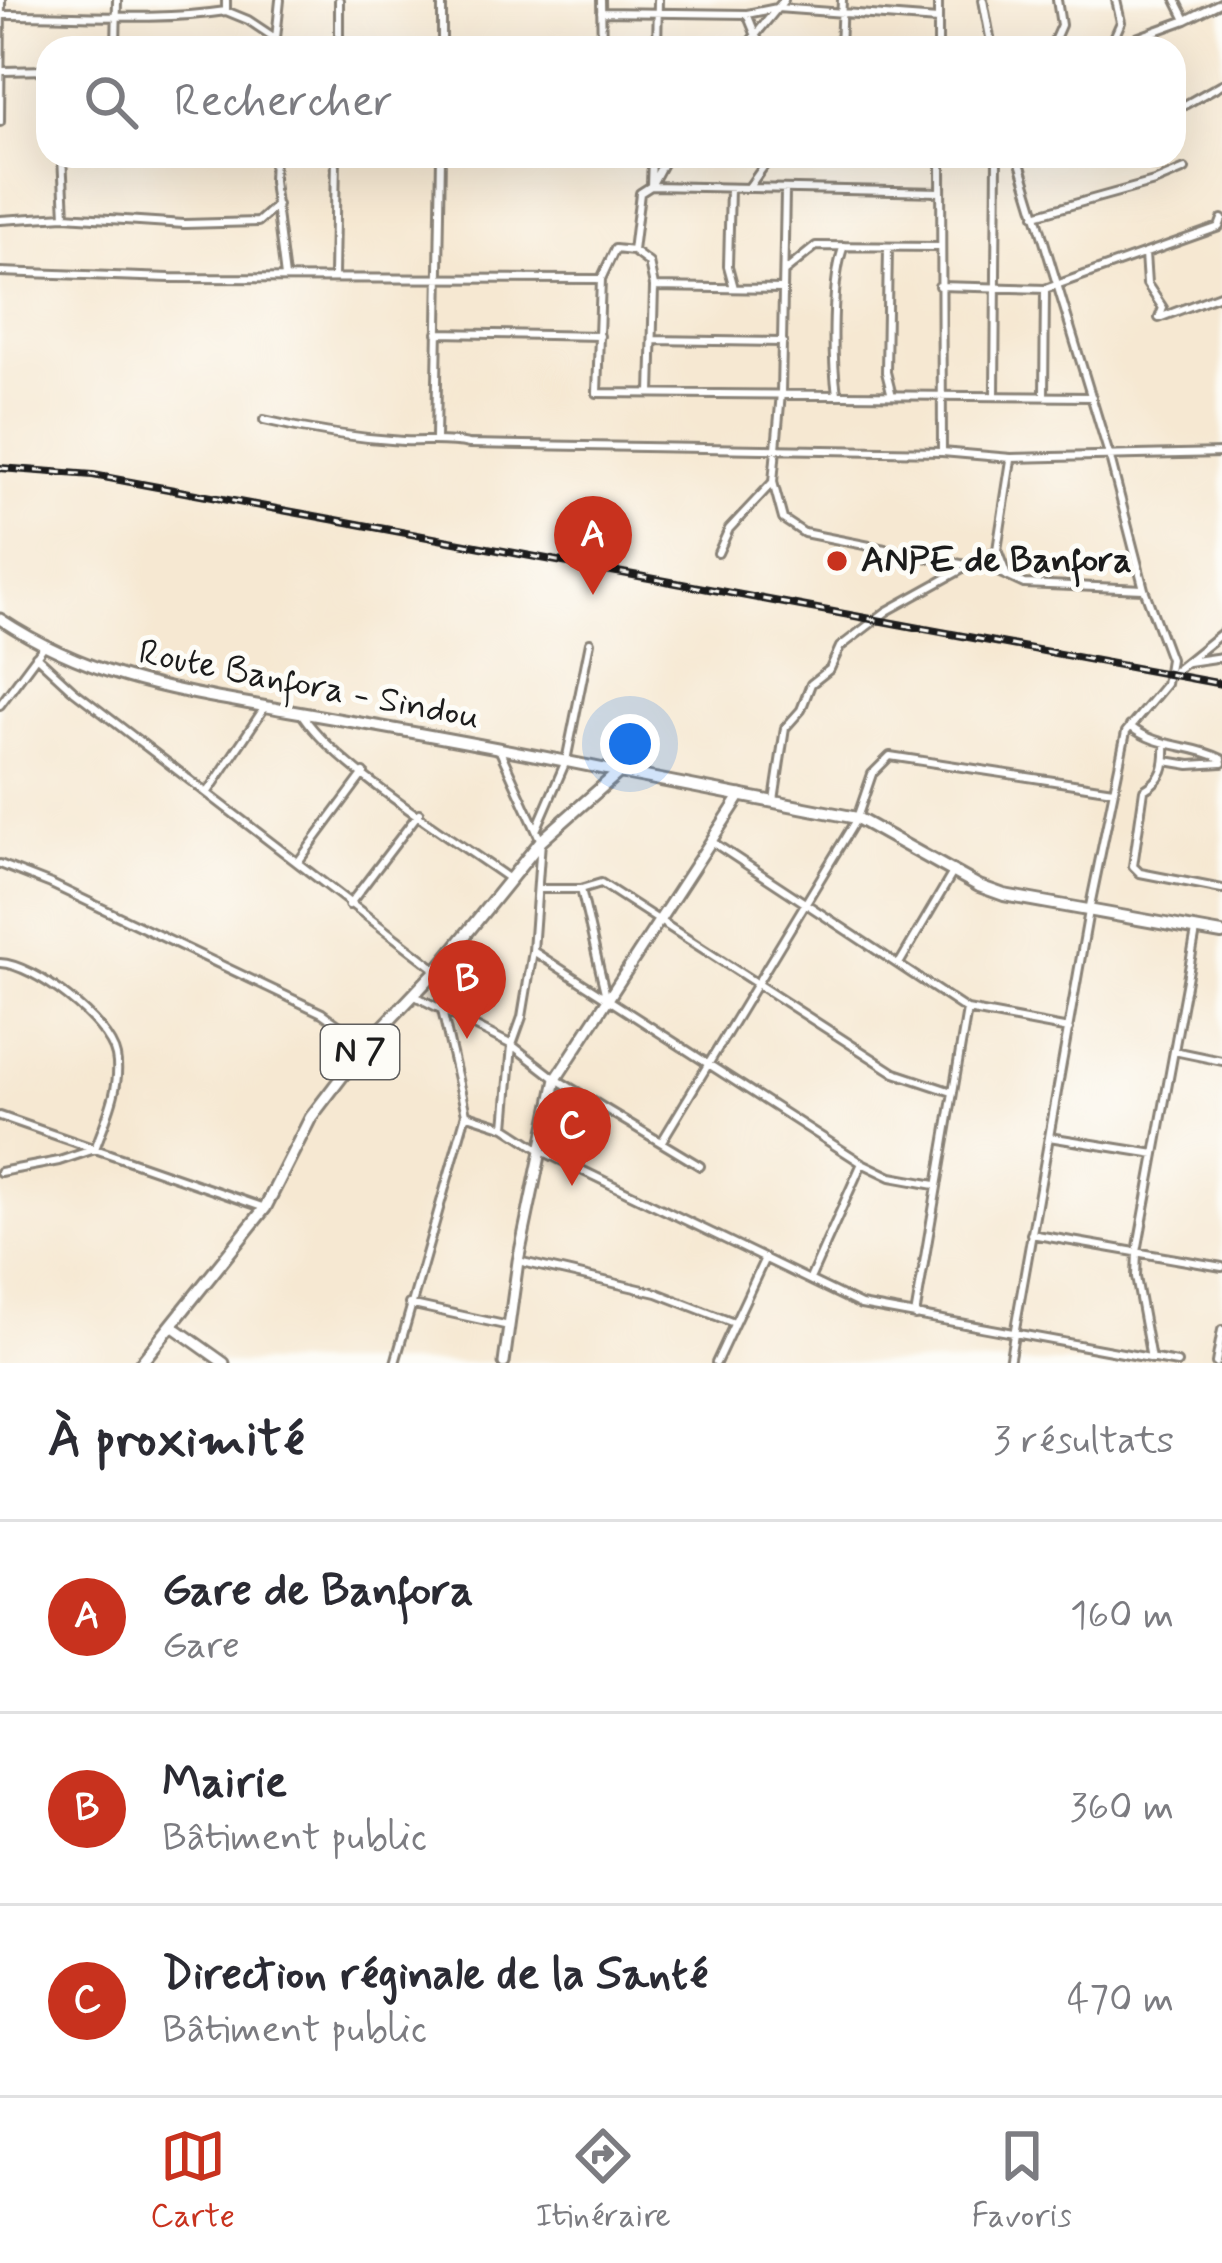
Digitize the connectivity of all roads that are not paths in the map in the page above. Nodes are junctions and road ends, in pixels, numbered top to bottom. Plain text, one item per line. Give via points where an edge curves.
1 (1, 0) edge
2 (117, 0) edge
3 (226, 0) edge
4 (280, 0) edge
5 (339, 0) edge
6 (442, 0) edge
7 (602, 0) edge
8 (658, 0) edge
9 (784, 0) edge
10 (842, 0) edge
11 (938, 0) edge
12 (983, 0) edge
13 (1057, 0) edge
14 (1116, 0) edge
15 (1176, 0) edge
16 (1222, 2) edge
17 (777, 8) junction
18 (226, 11) junction
19 (601, 12) junction
20 (658, 13) junction
21 (747, 14) junction
22 (842, 14) junction
23 (1, 15) edge
24 (116, 16) junction
25 (938, 20) junction
26 (1186, 20) junction
27 (755, 35) joint
28 (116, 36) edge
29 (272, 36) edge
30 (275, 36) edge
31 (339, 36) edge
32 (442, 36) edge
33 (602, 36) edge
34 (657, 36) edge
35 (841, 36) edge
36 (938, 36) edge
37 (990, 36) edge
38 (1057, 36) edge
39 (1118, 36) edge
40 (1142, 36) edge
41 (36, 70) edge
42 (1, 71) edge
43 (1222, 84) edge
44 (1186, 104) edge
45 (0, 122) edge
46 (63, 168) edge
47 (275, 168) edge
48 (336, 168) edge
49 (441, 168) edge
50 (652, 168) edge
51 (661, 168) edge
52 (762, 168) edge
53 (941, 168) edge
54 (997, 168) edge
55 (1021, 168) edge
56 (1185, 169) dead end
57 (651, 186) junction
58 (730, 188) junction
59 (748, 188) junction
60 (785, 191) junction
61 (940, 191) junction
62 (277, 205) junction
63 (1035, 215) junction
64 (65, 216) junction
65 (1222, 219) edge
66 (0, 220) edge
67 (844, 246) junction
68 (888, 247) junction
69 (940, 247) junction
70 (633, 251) junction
71 (1145, 254) junction
72 (0, 272) edge
73 (784, 272) junction
74 (334, 276) junction
75 (441, 276) junction
76 (285, 277) junction
77 (601, 279) junction
78 (1056, 283) junction
79 (654, 286) junction
80 (939, 286) junction
81 (734, 288) junction
82 (783, 289) junction
83 (997, 289) junction
84 (1045, 289) junction
85 (1222, 295) edge
86 (437, 333) junction
87 (599, 336) junction
88 (653, 340) junction
89 (783, 342) junction
90 (782, 393) junction
91 (651, 394) junction
92 (838, 394) junction
93 (892, 394) junction
94 (941, 394) junction
95 (995, 394) junction
96 (1044, 395) junction
97 (1092, 397) junction
98 (264, 420) dead end
99 (436, 438) junction
100 (779, 449) junction
101 (942, 452) junction
102 (1222, 454) edge
103 (1012, 458) junction
104 (1110, 458) junction
105 (773, 482) junction
106 (997, 550) junction
107 (718, 553) dead end
108 (970, 566) junction
109 (1008, 579) junction
110 (1144, 589) junction
111 (0, 619) edge
112 (1222, 633) edge
113 (590, 642) dead end
114 (44, 646) junction
115 (36, 656) junction
116 (1222, 657) edge
117 (1185, 663) junction
118 (1170, 675) junction
119 (0, 705) edge
120 (265, 707) junction
121 (301, 712) junction
122 (1130, 726) junction
123 (1165, 743) junction
124 (500, 751) junction
125 (1164, 760) junction
126 (566, 761) junction
127 (1222, 761) edge
128 (619, 772) junction
129 (364, 773) junction
130 (1114, 790) junction
131 (208, 792) junction
132 (741, 795) junction
133 (774, 801) junction
134 (418, 813) junction
135 (857, 818) junction
136 (536, 828) junction
137 (541, 842) junction
138 (711, 842) junction
139 (298, 862) junction
140 (0, 864) edge
141 (953, 872) junction
142 (508, 878) junction
143 (581, 889) junction
144 (1222, 889) edge
145 (538, 890) junction
146 (350, 905) junction
147 (807, 905) junction
148 (1090, 910) junction
149 (660, 920) junction
150 (1197, 929) junction
151 (1222, 934) edge
152 (533, 951) junction
153 (0, 963) edge
154 (899, 964) junction
155 (437, 970) junction
156 (758, 985) junction
157 (412, 995) junction
158 (607, 1001) junction
159 (441, 1006) junction
160 (967, 1010) junction
161 (1070, 1029) junction
162 (366, 1045) junction
163 (512, 1046) junction
164 (1174, 1051) junction
165 (1222, 1061) edge
166 (706, 1064) junction
167 (556, 1079) junction
168 (952, 1092) junction
169 (466, 1114) junction
170 (0, 1116) edge
171 (505, 1127) junction
172 (1048, 1137) junction
173 (662, 1141) junction
174 (95, 1149) junction
175 (542, 1151) junction
176 (1155, 1154) junction
177 (862, 1163) junction
178 (700, 1166) dead end
179 (0, 1172) edge
180 (935, 1185) junction
181 (265, 1208) junction
182 (1031, 1234) junction
183 (1137, 1252) junction
184 (765, 1258) junction
185 (518, 1261) junction
186 (1222, 1267) edge
187 (810, 1280) junction
188 (409, 1304) junction
189 (915, 1316) junction
190 (734, 1323) junction
191 (172, 1326) junction
192 (509, 1326) junction
193 (1222, 1330) edge
194 (1015, 1335) junction
195 (1151, 1359) junction
196 (141, 1363) edge
197 (224, 1363) edge
198 (394, 1363) edge
199 (504, 1363) edge
200 (716, 1363) edge
201 (1009, 1363) edge
202 (1177, 1363) edge
203 (1216, 1363) edge

1 - 23 street
2 - 24 street
3 - 18 street
4 - 30 street
5 - 31 street
6 - 32 street
7 - 19 street
8 - 20 street
9 - 17 street
10 - 22 street
11 - 25 street
12 - 37 street
13 - 38 street
14 - 39 street
15 - 26 street
16 - 26 street
17 - 21 street
17 - 22 street
17 - 27 street
18 - 24 street via 163,20
18 - 29 street
19 - 20 street
19 - 33 street
20 - 21 street
20 - 34 street
21 - 27 street
22 - 25 street
22 - 35 street
23 - 24 street
23 - 42 street
24 - 28 street
25 - 36 street
26 - 40 street
41 - 42 street
42 - 45 street
43 - 44 street
46 - 64 street
47 - 62 street
48 - 74 street
49 - 75 street
50 - 57 street
51 - 57 street
52 - 59 street
53 - 61 street
54 - 83 street
55 - 63 street
56 - 63 street
57 - 58 street
57 - 70 street via 640,193
58 - 59 street
58 - 81 street
59 - 60 street
60 - 61 street
60 - 73 street
61 - 69 street
62 - 64 street via 258,222
62 - 76 street
63 - 78 street
64 - 66 street
65 - 71 street via 1220,227
67 - 68 street
67 - 73 street via 816,246
67 - 92 street via 836,264
68 - 69 street
68 - 93 street
69 - 80 street
70 - 77 street via 615,249
70 - 79 street via 649,263
71 - 78 street
71 - 85 street via 1159,319
72 - 76 street
73 - 82 street
74 - 75 street
74 - 76 street
75 - 77 street
75 - 86 street
77 - 87 street
78 - 84 street
78 - 97 street
79 - 81 street
79 - 88 street
80 - 83 street
80 - 94 street
81 - 82 street
82 - 89 street
83 - 84 street
83 - 95 street
84 - 96 street
86 - 87 street
86 - 99 street
87 - 91 street via 597,393
88 - 89 street
88 - 91 street
89 - 90 street
90 - 91 street
90 - 92 street
90 - 100 street
92 - 93 street
93 - 94 street
94 - 95 street
94 - 101 street
95 - 96 street
96 - 97 street
97 - 104 street
98 - 99 street via 324,434
99 - 100 street
100 - 101 street
100 - 105 street
101 - 103 street
102 - 104 street
103 - 104 street
103 - 106 street
104 - 110 street
105 - 107 street
105 - 108 street via 783,518 804,533
106 - 108 street
106 - 109 street
108 - 109 street
108 - 133 street via 840,647 785,728
109 - 110 street
110 - 118 street
111 - 114 main road, Route Banfora - Sindou
112 - 117 street
113 - 126 street
114 - 115 street
114 - 120 main road, Route Banfora - Sindou via 122,678
115 - 119 street
115 - 131 street
116 - 117 street
117 - 118 street
118 - 122 street
120 - 121 main road, Route Banfora - Sindou
120 - 131 street
121 - 124 main road, Route Banfora - Sindou
121 - 129 street
122 - 123 street
122 - 130 street
123 - 125 street
123 - 127 street
124 - 126 main road, Route Banfora - Sindou
124 - 136 street
125 - 127 street
125 - 144 street via 1158,782 1144,790 1133,866
126 - 128 main road, Route Banfora - Sindou
126 - 136 street
128 - 132 highway
128 - 137 highway, N 7
129 - 134 street
129 - 139 street
130 - 135 street via 890,755 872,774
130 - 148 street
131 - 139 street
132 - 133 highway
132 - 138 main road
133 - 135 highway
134 - 142 street
134 - 146 street
135 - 141 highway
135 - 147 street
136 - 137 street
137 - 142 highway, N 7
137 - 145 street
138 - 147 street
138 - 149 main road
139 - 146 street
140 - 162 street via 322,1013
141 - 148 highway via 993,892
141 - 154 street
142 - 155 highway, N 7
143 - 145 street
143 - 149 street via 601,883
143 - 158 street
145 - 152 street
146 - 155 street
147 - 154 street
147 - 156 street
148 - 150 highway
148 - 161 street
149 - 156 street
149 - 158 main road
150 - 151 highway
150 - 164 street
152 - 158 street
152 - 163 street
153 - 174 street via 18,965 64,994 112,1042 116,1082
154 - 160 street
155 - 157 highway, N 7
155 - 159 street
156 - 166 street
156 - 168 street via 896,1073
157 - 159 street
157 - 162 highway, N 7
158 - 166 street
158 - 167 main road
159 - 163 street
159 - 169 street
160 - 161 street
160 - 168 street
161 - 172 street
162 - 181 highway, N 7 via 311,1117
163 - 167 street
163 - 171 street
164 - 165 street
164 - 176 street
166 - 173 street
166 - 177 street
167 - 173 street
167 - 175 main road
168 - 180 street
169 - 171 street
169 - 188 street
170 - 174 street
171 - 175 street
172 - 176 street
172 - 182 street
173 - 178 street
174 - 179 street
174 - 181 street
175 - 184 street
175 - 185 main road
176 - 183 street
177 - 180 street
177 - 187 street
180 - 189 street
181 - 191 highway, N 7
182 - 183 street
182 - 194 street
183 - 186 street
183 - 195 street
184 - 187 street
184 - 190 street
185 - 190 street via 657,1293
185 - 192 main road
187 - 189 street via 861,1305
188 - 192 street
188 - 198 street
189 - 194 street
190 - 200 street
191 - 196 highway, N 7
191 - 197 main road
192 - 199 main road
193 - 203 street
194 - 195 street
194 - 201 street
195 - 202 street

